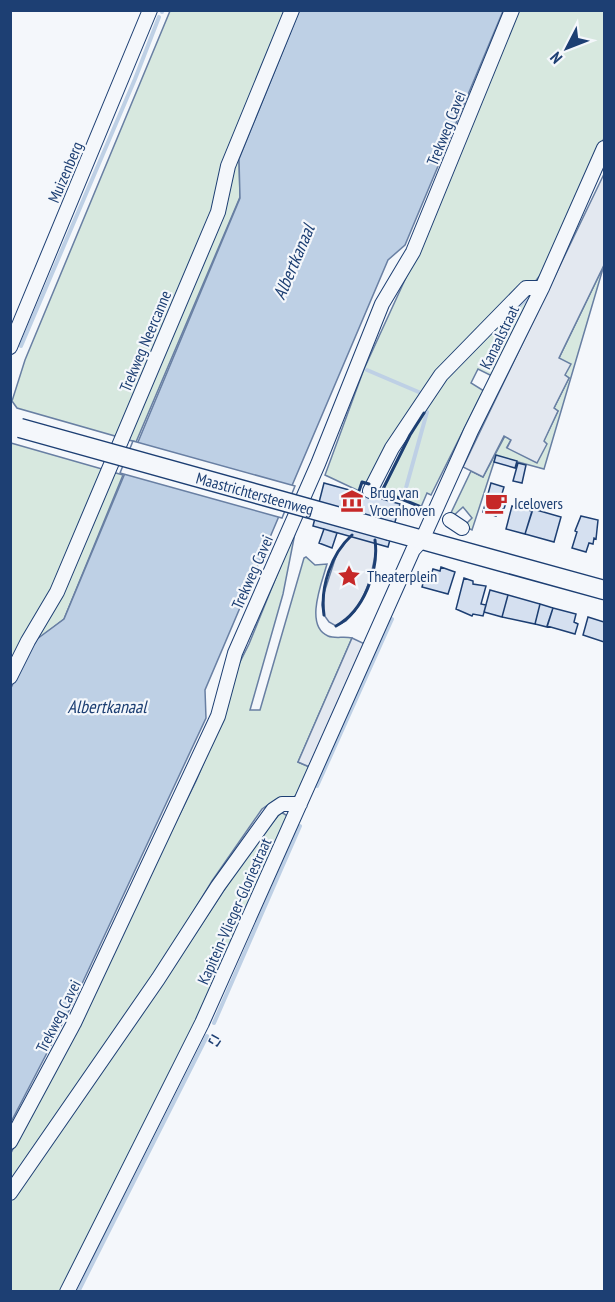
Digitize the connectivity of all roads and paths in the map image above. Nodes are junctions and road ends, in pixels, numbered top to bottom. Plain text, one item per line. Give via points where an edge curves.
1 (150, 10) edge
2 (292, 10) edge
3 (512, 10) edge
4 (604, 148) edge
5 (542, 288) junction
6 (10, 347) edge
7 (15, 426) edge
8 (370, 491) dead end
9 (450, 520) dead end
10 (462, 528) dead end
11 (422, 540) junction
12 (604, 590) edge
13 (10, 677) edge
14 (300, 804) junction
15 (10, 1142) edge
16 (10, 1192) edge
17 (67, 1292) edge

1 - 6 street, Muizenberg
2 - 13 street, Trekweg Neercanne via 228,166 214,223 57,592
3 - 15 street, Trekweg Cavei via 413,252 382,304 318,464 235,653 218,716 74,1023
4 - 5 street, Kanaalstraat
5 - 8 street via 526,288 441,375 392,448
5 - 11 street, Kanaalstraat
7 - 11 main road, Maastrichtersteenweg, bridge
9 - 10 street
11 - 12 main road, Maastrichtersteenweg
11 - 14 street, Kapitein-Vlieger-Gloriestraat via 413,550
14 - 16 street via 282,804 273,810
14 - 17 street, Kapitein-Vlieger-Gloriestraat via 202,1023

